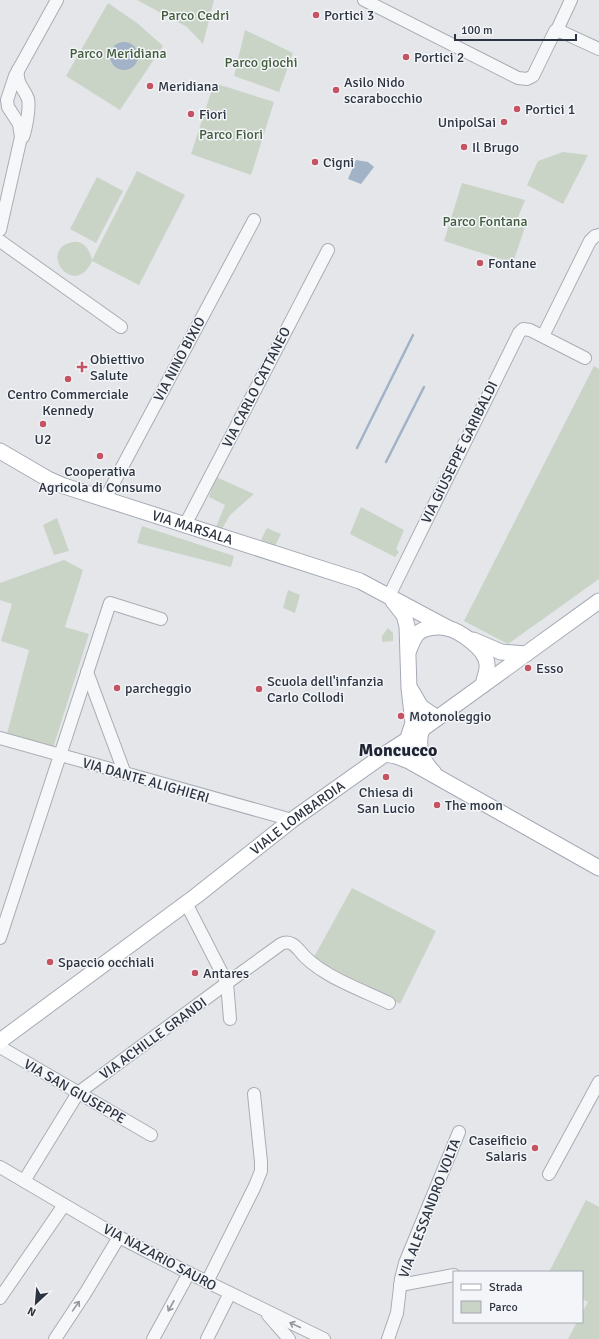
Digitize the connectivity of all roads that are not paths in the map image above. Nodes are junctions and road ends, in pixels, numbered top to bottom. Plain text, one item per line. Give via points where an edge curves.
1 (57, 0) edge
2 (364, 0) edge
3 (571, 0) edge
4 (557, 30) junction
5 (599, 49) edge
6 (19, 69) junction
7 (9, 96) junction
8 (27, 100) junction
9 (11, 110) junction
10 (20, 144) junction
11 (254, 220) dead end
12 (0, 230) edge
13 (599, 235) edge
14 (0, 241) edge
15 (328, 250) dead end
16 (121, 327) dead end
17 (543, 336) junction
18 (585, 358) dead end
19 (0, 451) edge
20 (105, 499) junction
21 (185, 525) junction
22 (389, 596) junction
23 (599, 600) edge
24 (161, 618) dead end
25 (448, 628) junction
26 (466, 637) junction
27 (408, 653) junction
28 (526, 654) junction
29 (87, 672) junction
30 (483, 685) junction
31 (409, 688) junction
32 (437, 718) junction
33 (422, 729) junction
34 (0, 738) edge
35 (407, 740) junction
36 (420, 751) junction
37 (385, 754) junction
38 (60, 756) junction
39 (409, 761) junction
40 (126, 774) junction
41 (440, 779) junction
42 (292, 820) junction
43 (599, 868) edge
44 (186, 903) junction
45 (0, 938) edge
46 (227, 983) junction
47 (389, 1003) dead end
48 (230, 1019) dead end
49 (0, 1041) edge
50 (0, 1047) edge
51 (599, 1082) edge
52 (78, 1093) junction
53 (254, 1094) dead end
54 (458, 1132) dead end
55 (151, 1134) dead end
56 (0, 1167) edge
57 (548, 1174) dead end
58 (24, 1182) junction
59 (64, 1205) junction
60 (119, 1237) junction
61 (189, 1273) junction
62 (453, 1275) edge
63 (207, 1282) junction
64 (400, 1284) junction
65 (230, 1294) junction
66 (0, 1298) edge
67 (265, 1311) junction
68 (55, 1339) edge
69 (153, 1339) edge
70 (207, 1339) edge
71 (289, 1339) edge
72 (324, 1339) edge
73 (388, 1339) edge

1 - 6 street
2 - 4 street via 523,79 533,76
3 - 4 street
4 - 5 street
6 - 7 street
6 - 8 street via 18,79
7 - 8 street via 16,92 22,93
7 - 9 street via 7,104
8 - 9 street via 22,112
8 - 10 street via 26,126
9 - 10 street via 21,130
10 - 12 street
11 - 20 street, VIA NINO BIXIO
13 - 17 street via 590,241
14 - 16 street
15 - 21 street, VIA CARLO CATTANEO
17 - 18 street, VIA GIUSEPPE GARIBALDI
17 - 22 street, VIA GIUSEPPE GARIBALDI via 526,329 517,335
19 - 20 main road, VIA MARSALA via 48,479
20 - 21 main road, VIA MARSALA
21 - 22 main road, VIA MARSALA via 360,581
22 - 25 main road, VIA MARSALA
22 - 27 main road, VIA MARSALA via 404,615
23 - 28 main road, VIALE LOMBARDIA
24 - 29 street via 110,603
25 - 26 main road, VIA MARSALA
25 - 27 main road, VIA MARSALA via 432,628 418,634
26 - 28 main road, VIA MARSALA via 501,652
26 - 30 main road, VIA MARSALA via 484,655 487,664
27 - 31 main road, VIA MARSALA
28 - 30 main road, VIALE LOMBARDIA
29 - 38 street
29 - 40 street
30 - 32 main road, VIALE LOMBARDIA
31 - 32 main road via 421,707
31 - 35 main road, VIA MARSALA via 412,723
32 - 33 main road, VIALE LOMBARDIA
33 - 35 main road, VIALE LOMBARDIA
33 - 36 main road
34 - 38 street, VIA DANTE ALIGHIERI
35 - 36 main road
35 - 37 main road, VIALE LOMBARDIA
35 - 39 main road, VIA MARSALA
36 - 41 main road
37 - 39 main road
37 - 42 main road, VIALE LOMBARDIA
38 - 40 street, VIA DANTE ALIGHIERI
38 - 45 street
39 - 41 main road
40 - 42 street, VIA DANTE ALIGHIERI
41 - 43 main road
42 - 44 main road, VIALE LOMBARDIA
44 - 46 street
44 - 49 main road, VIALE LOMBARDIA
46 - 47 street, VIA ACHILLE GRANDI via 287,942 293,944 310,963 322,971
46 - 48 street
46 - 52 street, VIA ACHILLE GRANDI
50 - 52 street, VIA SAN GIUSEPPE
51 - 57 street
52 - 55 street, VIA SAN GIUSEPPE
52 - 58 street
53 - 63 street via 261,1171
54 - 64 street, VIA ALESSANDRO VOLTA via 407,1258
56 - 58 street, VIA NAZARIO SAURO
58 - 59 street, VIA NAZARIO SAURO
59 - 60 street, VIA NAZARIO SAURO
59 - 66 street
60 - 61 street, VIA NAZARIO SAURO
68 -> 60 street
61 - 63 street, VIA NAZARIO SAURO
61 -> 69 street
62 - 64 street, VIA ALESSANDRO VOLTA
63 - 65 street, VIA NAZARIO SAURO
64 - 73 street, VIA ALESSANDRO VOLTA via 397,1313
65 - 67 street, VIA NAZARIO SAURO
65 - 70 street
67 - 71 street
72 -> 67 street, VIA NAZARIO SAURO

